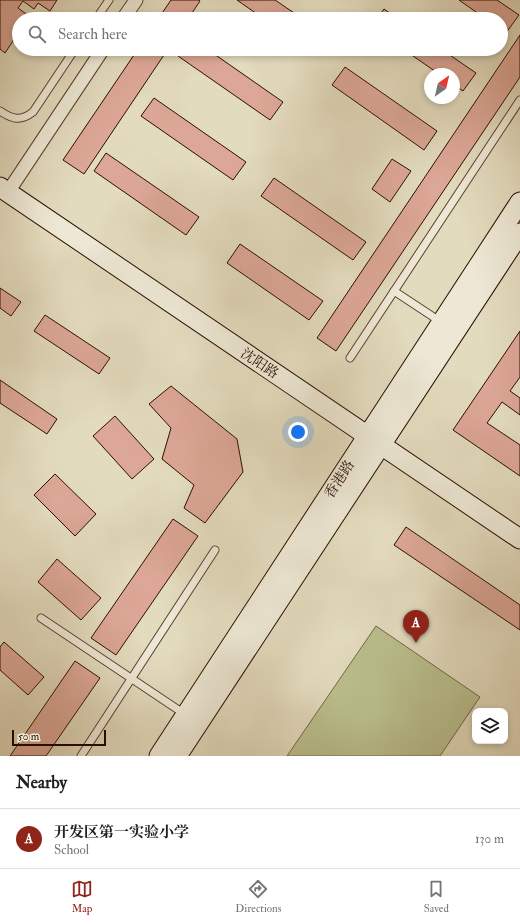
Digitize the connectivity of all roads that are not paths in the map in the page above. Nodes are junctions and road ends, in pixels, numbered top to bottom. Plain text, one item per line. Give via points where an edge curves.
1 (108, 0) edge
2 (136, 0) edge
3 (100, 12) edge
4 (128, 12) edge
5 (70, 56) edge
6 (98, 56) edge
7 (520, 100) edge
8 (0, 111) edge
9 (4, 189) edge
10 (520, 202) edge
11 (520, 233) edge
12 (394, 291) junction
13 (442, 322) junction
14 (350, 358) dead end
15 (374, 440) junction
16 (520, 539) edge
17 (215, 550) dead end
18 (40, 618) dead end
19 (131, 679) junction
20 (186, 715) junction
21 (81, 756) edge
22 (159, 756) edge
23 (177, 756) edge

1 - 3 lane
2 - 4 street
5 - 8 lane via 28,116 10,118
6 - 9 street
7 - 12 lane
9 - 15 main road, 沈阳路
10 - 13 main road, 香港路
11 - 15 main road, 香港路
12 - 13 lane
12 - 14 lane
13 - 15 main road, 香港路
15 - 16 main road, 沈阳路
15 - 20 main road, 香港路
15 - 23 main road, 香港路
17 - 19 lane
18 - 19 lane
19 - 20 lane
19 - 21 lane
20 - 22 main road, 香港路

